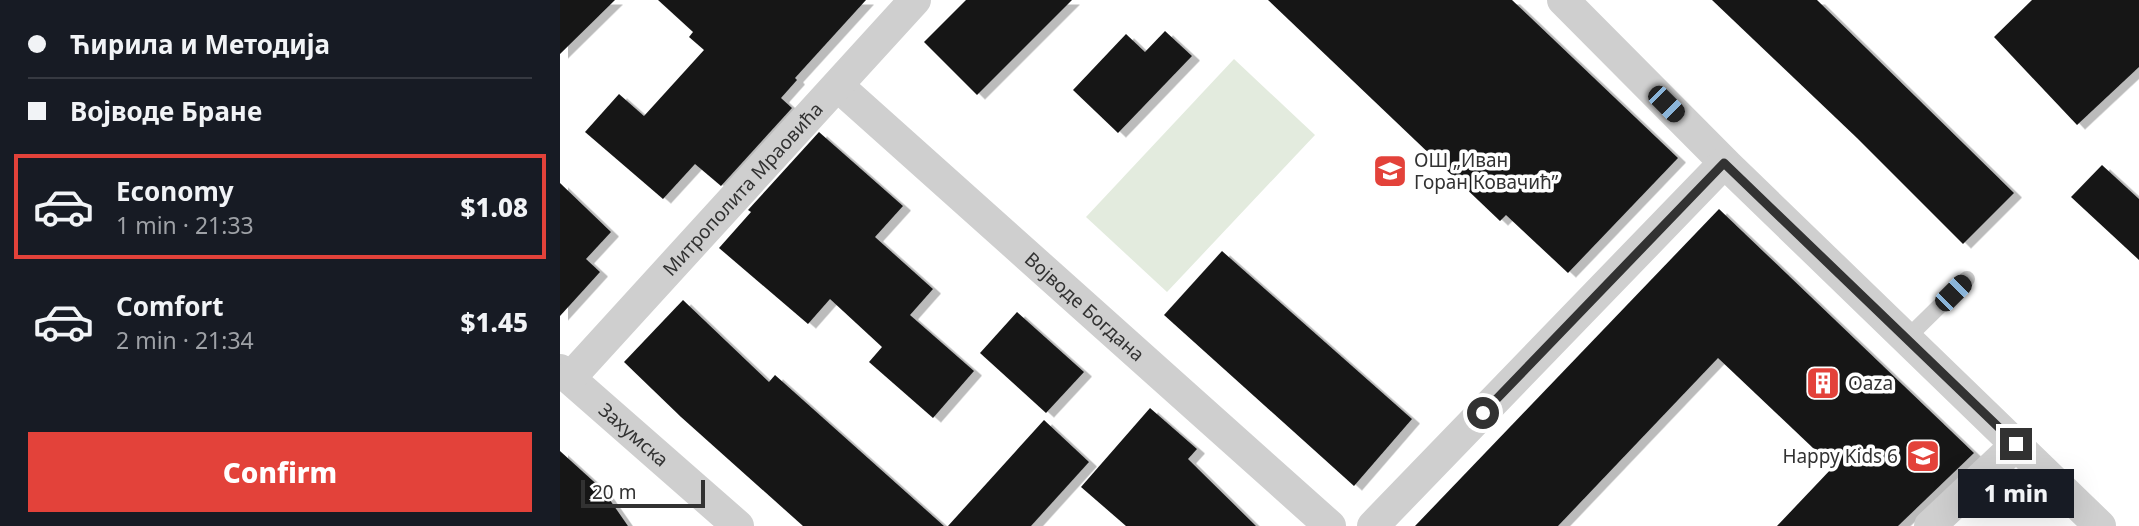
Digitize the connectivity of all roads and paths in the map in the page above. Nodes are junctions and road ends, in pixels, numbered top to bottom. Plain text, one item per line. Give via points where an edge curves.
1 (915, 0) edge
2 (1563, 0) edge
3 (838, 86) junction
4 (1724, 163) junction
5 (1967, 279) dead end
6 (1905, 340) junction
7 (565, 374) edge
8 (2016, 444) junction
9 (738, 526) edge
10 (1330, 526) edge
11 (1373, 526) edge
12 (1930, 526) edge
13 (2100, 526) edge

1 - 3 street, Митрополита Мраовића
2 - 4 street
3 - 7 street, Митрополита Мраовића
3 - 10 street, Војводе Богдана
4 - 6 street
4 - 11 street
5 - 6 lane
6 - 8 street
7 - 9 street, Захумска
8 - 12 street
8 - 13 street

